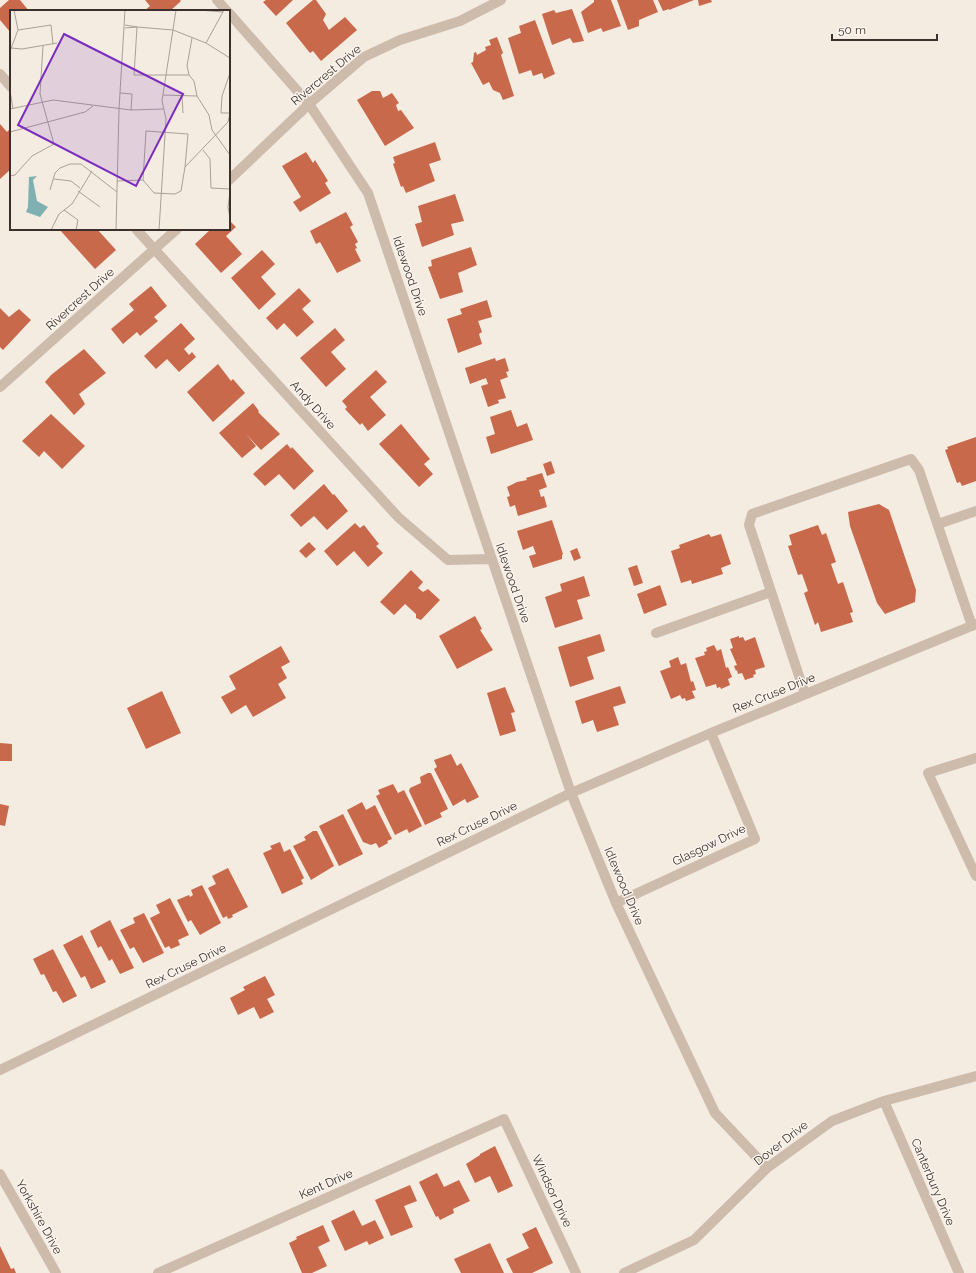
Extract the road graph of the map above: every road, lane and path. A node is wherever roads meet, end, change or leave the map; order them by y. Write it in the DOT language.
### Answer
graph roads {
  1 [pos="217,0"];
  2 [pos="501,0"];
  3 [pos="226,10"];
  4 [pos="230,14"];
  5 [pos="0,74"];
  6 [pos="10,86"];
  7 [pos="310,104"];
  8 [pos="230,179"];
  9 [pos="137,230"];
  10 [pos="176,230"];
  11 [pos="155,250"];
  12 [pos="0,387"];
  13 [pos="976,511"];
  14 [pos="938,524"];
  15 [pos="491,559"];
  16 [pos="771,592"];
  17 [pos="974,625"];
  18 [pos="656,632"];
  19 [pos="805,694"];
  20 [pos="711,733"];
  21 [pos="976,758"];
  22 [pos="571,793"];
  23 [pos="976,876"];
  24 [pos="616,903"];
  25 [pos="0,1070"];
  26 [pos="976,1076"];
  27 [pos="884,1101"];
  28 [pos="504,1119"];
  29 [pos="767,1168"];
  30 [pos="0,1174"];
  31 [pos="957,1272"];
  32 [pos="56,1273"];
  33 [pos="158,1273"];
  34 [pos="576,1273"];
  35 [pos="624,1273"];
  1 -- 3 [label="street"];
  2 -- 7 [label="street, Rivercrest Drive"];
  4 -- 7 [label="street, Idlewood Drive"];
  5 -- 6 [label="street"];
  7 -- 8 [label="street, Rivercrest Drive"];
  7 -- 15 [label="street, Idlewood Drive"];
  9 -- 11 [label="street, Andy Drive"];
  10 -- 11 [label="street, Rivercrest Drive"];
  11 -- 12 [label="street, Rivercrest Drive"];
  11 -- 15 [label="street, Andy Drive"];
  13 -- 14 [label="street"];
  14 -- 16 [label="street"];
  14 -- 17 [label="street"];
  15 -- 22 [label="street, Idlewood Drive"];
  16 -- 18 [label="street"];
  16 -- 19 [label="street"];
  17 -- 19 [label="street, Rex Cruse Drive"];
  19 -- 20 [label="street, Rex Cruse Drive"];
  20 -- 22 [label="street, Rex Cruse Drive"];
  20 -- 24 [label="street, Glasgow Drive"];
  21 -- 23 [label="street"];
  22 -- 24 [label="street, Idlewood Drive"];
  22 -- 25 [label="street, Rex Cruse Drive"];
  24 -- 29 [label="street, Idlewood Drive"];
  26 -- 27 [label="street, Dover Drive"];
  27 -- 29 [label="street, Dover Drive"];
  27 -- 31 [label="street, Canterbury Drive"];
  28 -- 33 [label="street, Kent Drive"];
  28 -- 34 [label="street, Windsor Drive"];
  29 -- 35 [label="street, Dover Drive"];
  30 -- 32 [label="street, Yorkshire Drive"];
}
